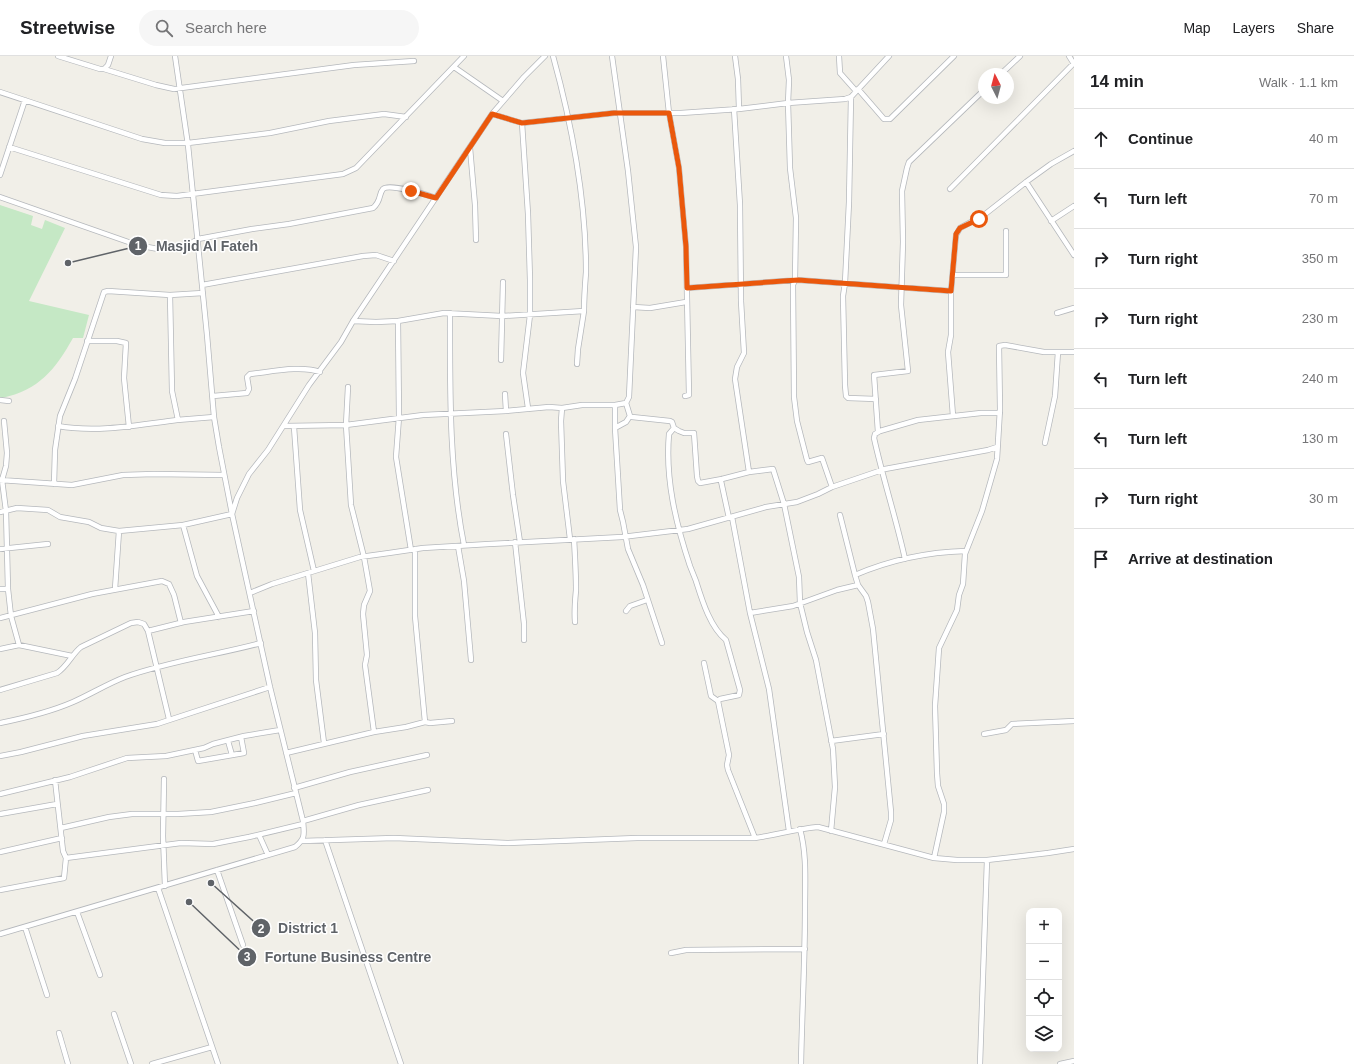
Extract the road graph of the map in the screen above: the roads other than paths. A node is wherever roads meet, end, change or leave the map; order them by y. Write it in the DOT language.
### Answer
graph roads {
  1 [pos="58,56"];
  2 [pos="111,56"];
  3 [pos="175,56"];
  4 [pos="464,56"];
  5 [pos="545,56"];
  6 [pos="553,56"];
  7 [pos="612,56"];
  8 [pos="663,56"];
  9 [pos="735,56"];
  10 [pos="786,56"];
  11 [pos="839,56"];
  12 [pos="889,56"];
  13 [pos="954,56"];
  14 [pos="1020,56"];
  15 [pos="1070,56"];
  16 [pos="414,61"];
  17 [pos="1074,63"];
  18 [pos="454,67"];
  19 [pos="1007,68"];
  20 [pos="104,69"];
  21 [pos="180,88"];
  22 [pos="857,90"];
  23 [pos="0,92"];
  24 [pos="978,96"];
  25 [pos="851,97"];
  26 [pos="25,100"];
  27 [pos="503,101"];
  28 [pos="788,103"];
  29 [pos="737,109"];
  30 [pos="620,113"];
  31 [pos="669,113"];
  32 [pos="492,114"];
  33 [pos="406,117"];
  34 [pos="569,118"];
  35 [pos="522,123"];
  36 [pos="188,143"];
  37 [pos="9,147"];
  38 [pos="470,148"];
  39 [pos="1074,151"];
  40 [pos="0,175"];
  41 [pos="1026,182"];
  42 [pos="950,189"];
  43 [pos="193,193"];
  44 [pos="0,197"];
  45 [pos="436,198"];
  46 [pos="1074,206"];
  47 [pos="1051,220"];
  48 [pos="1006,231"];
  49 [pos="198,238"];
  50 [pos="476,240"];
  51 [pos="1074,255"];
  52 [pos="394,260"];
  53 [pos="953,276"];
  54 [pos="795,280"];
  55 [pos="503,282"];
  56 [pos="845,283"];
  57 [pos="741,284"];
  58 [pos="202,285"];
  59 [pos="687,288"];
  60 [pos="902,288"];
  61 [pos="951,291"];
  62 [pos="203,293"];
  63 [pos="170,295"];
  64 [pos="686,302"];
  65 [pos="632,307"];
  66 [pos="1074,308"];
  67 [pos="584,311"];
  68 [pos="450,313"];
  69 [pos="1057,313"];
  70 [pos="530,315"];
  71 [pos="502,316"];
  72 [pos="354,321"];
  73 [pos="398,321"];
  74 [pos="87,341"];
  75 [pos="1058,352"];
  76 [pos="1074,352"];
  77 [pos="501,360"];
  78 [pos="577,364"];
  79 [pos="320,372"];
  80 [pos="348,387"];
  81 [pos="505,394"];
  82 [pos="213,396"];
  83 [pos="685,396"];
  84 [pos="876,399"];
  85 [pos="0,400"];
  86 [pos="9,400"];
  87 [pos="626,403"];
  88 [pos="615,404"];
  89 [pos="528,408"];
  90 [pos="562,408"];
  91 [pos="506,411"];
  92 [pos="451,413"];
  93 [pos="1000,413"];
  94 [pos="630,416"];
  95 [pos="953,416"];
  96 [pos="214,417"];
  97 [pos="399,418"];
  98 [pos="178,420"];
  99 [pos="4,422"];
  100 [pos="346,425"];
  101 [pos="58,426"];
  102 [pos="284,426"];
  103 [pos="129,427"];
  104 [pos="294,427"];
  105 [pos="615,428"];
  106 [pos="674,428"];
  107 [pos="878,432"];
  108 [pos="506,434"];
  109 [pos="1045,443"];
  110 [pos="997,447"];
  111 [pos="881,470"];
  112 [pos="749,472"];
  113 [pos="224,475"];
  114 [pos="722,479"];
  115 [pos="1,480"];
  116 [pos="54,484"];
  117 [pos="832,487"];
  118 [pos="784,504"];
  119 [pos="6,511"];
  120 [pos="0,512"];
  121 [pos="232,514"];
  122 [pos="840,515"];
  123 [pos="731,518"];
  124 [pos="182,525"];
  125 [pos="680,530"];
  126 [pos="119,531"];
  127 [pos="625,536"];
  128 [pos="572,539"];
  129 [pos="518,542"];
  130 [pos="48,544"];
  131 [pos="464,545"];
  132 [pos="458,546"];
  133 [pos="0,549"];
  134 [pos="7,549"];
  135 [pos="413,550"];
  136 [pos="966,551"];
  137 [pos="364,557"];
  138 [pos="905,559"];
  139 [pos="314,571"];
  140 [pos="308,573"];
  141 [pos="855,574"];
  142 [pos="858,585"];
  143 [pos="0,589"];
  144 [pos="8,589"];
  145 [pos="115,589"];
  146 [pos="250,593"];
  147 [pos="647,600"];
  148 [pos="800,603"];
  149 [pos="254,611"];
  150 [pos="626,611"];
  151 [pos="750,613"];
  152 [pos="11,616"];
  153 [pos="219,617"];
  154 [pos="0,618"];
  155 [pos="575,622"];
  156 [pos="181,623"];
  157 [pos="148,631"];
  158 [pos="524,640"];
  159 [pos="261,643"];
  160 [pos="662,643"];
  161 [pos="19,645"];
  162 [pos="0,649"];
  163 [pos="72,656"];
  164 [pos="471,660"];
  165 [pos="704,663"];
  166 [pos="156,668"];
  167 [pos="270,687"];
  168 [pos="0,690"];
  169 [pos="718,701"];
  170 [pos="169,720"];
  171 [pos="452,721"];
  172 [pos="1074,721"];
  173 [pos="424,722"];
  174 [pos="0,723"];
  175 [pos="280,730"];
  176 [pos="374,732"];
  177 [pos="884,734"];
  178 [pos="984,734"];
  179 [pos="241,737"];
  180 [pos="228,741"];
  181 [pos="831,741"];
  182 [pos="324,743"];
  183 [pos="195,750"];
  184 [pos="286,752"];
  185 [pos="232,755"];
  186 [pos="427,755"];
  187 [pos="0,756"];
  188 [pos="164,779"];
  189 [pos="55,780"];
  190 [pos="294,788"];
  191 [pos="428,790"];
  192 [pos="296,793"];
  193 [pos="0,794"];
  194 [pos="57,804"];
  195 [pos="0,814"];
  196 [pos="164,815"];
  197 [pos="303,823"];
  198 [pos="61,828"];
  199 [pos="800,829"];
  200 [pos="788,831"];
  201 [pos="831,831"];
  202 [pos="259,835"];
  203 [pos="62,838"];
  204 [pos="755,838"];
  205 [pos="325,840"];
  206 [pos="302,841"];
  207 [pos="884,844"];
  208 [pos="164,845"];
  209 [pos="1074,849"];
  210 [pos="0,852"];
  211 [pos="268,855"];
  212 [pos="66,858"];
  213 [pos="934,858"];
  214 [pos="987,860"];
  215 [pos="217,870"];
  216 [pos="165,886"];
  217 [pos="158,888"];
  218 [pos="0,890"];
  219 [pos="77,912"];
  220 [pos="25,927"];
  221 [pos="0,934"];
  222 [pos="243,945"];
  223 [pos="806,949"];
  224 [pos="670,953"];
  225 [pos="100,975"];
  226 [pos="47,995"];
  227 [pos="114,1014"];
  228 [pos="59,1033"];
  229 [pos="212,1047"];
  230 [pos="1074,1062"];
  231 [pos="68,1064"];
  232 [pos="131,1064"];
  233 [pos="152,1064"];
  234 [pos="218,1064"];
  235 [pos="401,1064"];
  236 [pos="801,1064"];
  237 [pos="980,1064"];
  238 [pos="1060,1064"];
  1 -- 20 [label="street"];
  2 -- 20 [label="street"];
  3 -- 21 [label="street"];
  4 -- 18 [label="street"];
  5 -- 27 [label="street"];
  6 -- 34 [label="street"];
  7 -- 30 [label="street"];
  8 -- 31 [label="street"];
  9 -- 29 [label="street"];
  10 -- 28 [label="street"];
  11 -- 22 [label="street"];
  12 -- 22 [label="street"];
  13 -- 22 [label="street"];
  14 -- 19 [label="street"];
  15 -- 17 [label="street"];
  16 -- 21 [label="street"];
  17 -- 42 [label="street"];
  18 -- 27 [label="street"];
  18 -- 33 [label="street"];
  20 -- 21 [label="street"];
  21 -- 36 [label="street"];
  22 -- 25 [label="street"];
  23 -- 26 [label="street"];
  24 -- 60 [label="street"];
  25 -- 28 [label="street"];
  25 -- 56 [label="street"];
  26 -- 36 [label="street"];
  26 -- 37 [label="street"];
  27 -- 32 [label="street"];
  28 -- 29 [label="street"];
  28 -- 54 [label="street"];
  29 -- 31 [label="street"];
  29 -- 57 [label="street"];
  30 -- 31 [label="street"];
  30 -- 34 [label="street"];
  30 -- 65 [label="street"];
  31 -- 59 [label="street"];
  32 -- 35 [label="street"];
  32 -- 38 [label="street"];
  33 -- 36 [label="street"];
  33 -- 43 [label="street"];
  34 -- 35 [label="street"];
  34 -- 67 [label="street"];
  35 -- 70 [label="street"];
  36 -- 43 [label="street"];
  37 -- 40 [label="street"];
  37 -- 43 [label="street"];
  38 -- 45 [label="street"];
  38 -- 50 [label="street"];
  39 -- 41 [label="street"];
  41 -- 47 [label="street"];
  41 -- 53 [label="street"];
  43 -- 49 [label="street"];
  44 -- 49 [label="street"];
  45 -- 49 [label="street"];
  45 -- 52 [label="street"];
  46 -- 47 [label="street"];
  47 -- 51 [label="street"];
  48 -- 53 [label="street"];
  49 -- 58 [label="street"];
  52 -- 58 [label="street"];
  52 -- 72 [label="street"];
  53 -- 61 [label="street"];
  54 -- 56 [label="street"];
  54 -- 57 [label="street"];
  54 -- 117 [label="street"];
  55 -- 71 [label="street"];
  56 -- 60 [label="street"];
  56 -- 84 [label="street"];
  57 -- 59 [label="street"];
  57 -- 112 [label="street"];
  58 -- 62 [label="street"];
  59 -- 64 [label="street"];
  60 -- 61 [label="street"];
  60 -- 84 [label="street"];
  61 -- 95 [label="street"];
  62 -- 63 [label="street"];
  62 -- 82 [label="street"];
  63 -- 74 [label="street"];
  63 -- 98 [label="street"];
  64 -- 65 [label="street"];
  64 -- 83 [label="street"];
  65 -- 87 [label="street"];
  66 -- 69 [label="street"];
  67 -- 70 [label="street"];
  67 -- 78 [label="street"];
  68 -- 71 [label="street"];
  68 -- 73 [label="street"];
  68 -- 92 [label="street"];
  70 -- 71 [label="street"];
  70 -- 89 [label="street"];
  71 -- 77 [label="street"];
  72 -- 73 [label="street"];
  72 -- 79 [label="street"];
  73 -- 97 [label="street"];
  74 -- 101 [label="street"];
  74 -- 103 [label="street"];
  75 -- 76 [label="street"];
  75 -- 93 [label="street"];
  75 -- 109 [label="street"];
  79 -- 82 [label="street"];
  79 -- 102 [label="street"];
  80 -- 100 [label="street"];
  81 -- 91 [label="street"];
  82 -- 96 [label="street"];
  84 -- 107 [label="street"];
  85 -- 86 [label="street"];
  87 -- 88 [label="street"];
  87 -- 94 [label="street"];
  88 -- 90 [label="street"];
  88 -- 105 [label="street"];
  89 -- 90 [label="street"];
  89 -- 91 [label="street"];
  90 -- 128 [label="street"];
  91 -- 92 [label="street"];
  92 -- 97 [label="street"];
  92 -- 131 [label="street"];
  93 -- 95 [label="street"];
  93 -- 110 [label="street"];
  94 -- 105 [label="street"];
  94 -- 106 [label="street"];
  95 -- 107 [label="street"];
  96 -- 98 [label="street"];
  96 -- 113 [label="street"];
  97 -- 100 [label="street"];
  97 -- 135 [label="street"];
  98 -- 103 [label="street"];
  99 -- 115 [label="street"];
  100 -- 104 [label="street"];
  100 -- 137 [label="street"];
  101 -- 103 [label="street"];
  101 -- 116 [label="street"];
  102 -- 104 [label="street"];
  102 -- 121 [label="street"];
  104 -- 139 [label="street"];
  105 -- 127 [label="street"];
  106 -- 114 [label="street"];
  106 -- 125 [label="street"];
  107 -- 111 [label="street"];
  108 -- 129 [label="street"];
  110 -- 111 [label="street"];
  110 -- 136 [label="street"];
  111 -- 117 [label="street"];
  111 -- 138 [label="street"];
  112 -- 114 [label="street"];
  112 -- 118 [label="street"];
  113 -- 116 [label="street"];
  113 -- 121 [label="street"];
  114 -- 123 [label="street"];
  115 -- 116 [label="street"];
  115 -- 119 [label="street"];
  117 -- 118 [label="street"];
  118 -- 123 [label="street"];
  118 -- 148 [label="street"];
  119 -- 120 [label="street"];
  119 -- 126 [label="street"];
  119 -- 134 [label="street"];
  121 -- 124 [label="street"];
  121 -- 146 [label="street"];
  122 -- 141 [label="street"];
  123 -- 125 [label="street"];
  123 -- 151 [label="street"];
  124 -- 126 [label="street"];
  124 -- 153 [label="street"];
  125 -- 127 [label="street"];
  125 -- 169 [label="street"];
  126 -- 145 [label="street"];
  127 -- 128 [label="street"];
  127 -- 147 [label="street"];
  128 -- 129 [label="street"];
  128 -- 155 [label="street"];
  129 -- 131 [label="street"];
  129 -- 158 [label="street"];
  130 -- 134 [label="street"];
  131 -- 132 [label="street"];
  132 -- 135 [label="street"];
  132 -- 164 [label="street"];
  133 -- 134 [label="street"];
  134 -- 144 [label="street"];
  135 -- 137 [label="street"];
  135 -- 173 [label="street"];
  136 -- 138 [label="street"];
  136 -- 213 [label="street"];
  137 -- 139 [label="street"];
  137 -- 176 [label="street"];
  138 -- 141 [label="street"];
  139 -- 140 [label="street"];
  140 -- 146 [label="street"];
  140 -- 182 [label="street"];
  141 -- 142 [label="street"];
  142 -- 148 [label="street"];
  142 -- 177 [label="street"];
  143 -- 144 [label="street"];
  144 -- 152 [label="street"];
  145 -- 152 [label="street"];
  145 -- 156 [label="street"];
  146 -- 149 [label="street"];
  147 -- 150 [label="street"];
  147 -- 160 [label="street"];
  148 -- 151 [label="street"];
  148 -- 181 [label="street"];
  149 -- 153 [label="street"];
  149 -- 159 [label="street"];
  151 -- 200 [label="street"];
  152 -- 154 [label="street"];
  152 -- 161 [label="street"];
  153 -- 156 [label="street"];
  156 -- 157 [label="street"];
  157 -- 163 [label="street"];
  157 -- 166 [label="street"];
  159 -- 166 [label="street"];
  159 -- 167 [label="street"];
  161 -- 162 [label="street"];
  161 -- 163 [label="street"];
  163 -- 168 [label="street"];
  165 -- 169 [label="street"];
  166 -- 170 [label="street"];
  166 -- 174 [label="street"];
  167 -- 170 [label="street"];
  167 -- 175 [label="street"];
  169 -- 204 [label="street"];
  170 -- 187 [label="street"];
  171 -- 173 [label="street"];
  172 -- 178 [label="street"];
  173 -- 176 [label="street"];
  175 -- 179 [label="street"];
  175 -- 184 [label="street"];
  176 -- 182 [label="street"];
  177 -- 181 [label="street"];
  177 -- 207 [label="street"];
  179 -- 180 [label="street"];
  179 -- 185 [label="street"];
  180 -- 183 [label="street"];
  180 -- 185 [label="street"];
  181 -- 201 [label="street"];
  182 -- 184 [label="street"];
  183 -- 185 [label="street"];
  183 -- 189 [label="street"];
  184 -- 190 [label="street"];
  186 -- 190 [label="street"];
  188 -- 196 [label="street"];
  189 -- 193 [label="street"];
  189 -- 194 [label="street"];
  190 -- 192 [label="street"];
  191 -- 197 [label="street"];
  192 -- 196 [label="street"];
  192 -- 197 [label="street"];
  194 -- 195 [label="street"];
  194 -- 198 [label="street"];
  196 -- 198 [label="street"];
  196 -- 208 [label="street"];
  197 -- 202 [label="street"];
  197 -- 206 [label="street"];
  198 -- 203 [label="street"];
  199 -- 200 [label="street"];
  199 -- 201 [label="street"];
  199 -- 223 [label="street"];
  200 -- 204 [label="street"];
  201 -- 207 [label="street"];
  202 -- 208 [label="street"];
  202 -- 211 [label="street"];
  203 -- 210 [label="street"];
  203 -- 212 [label="street"];
  204 -- 205 [label="street"];
  205 -- 206 [label="street"];
  205 -- 235 [label="street"];
  206 -- 211 [label="street"];
  207 -- 213 [label="street"];
  208 -- 212 [label="street"];
  208 -- 216 [label="street"];
  209 -- 214 [label="street"];
  211 -- 215 [label="street"];
  212 -- 218 [label="street"];
  213 -- 214 [label="street"];
  214 -- 237 [label="street"];
  215 -- 216 [label="street"];
  215 -- 222 [label="street"];
  216 -- 217 [label="street"];
  217 -- 219 [label="street"];
  217 -- 229 [label="street"];
  219 -- 220 [label="street"];
  219 -- 225 [label="street"];
  220 -- 221 [label="street"];
  220 -- 226 [label="street"];
  223 -- 224 [label="street"];
  223 -- 236 [label="street"];
  227 -- 232 [label="street"];
  228 -- 231 [label="street"];
  229 -- 233 [label="street"];
  229 -- 234 [label="street"];
  230 -- 238 [label="street"];
}
